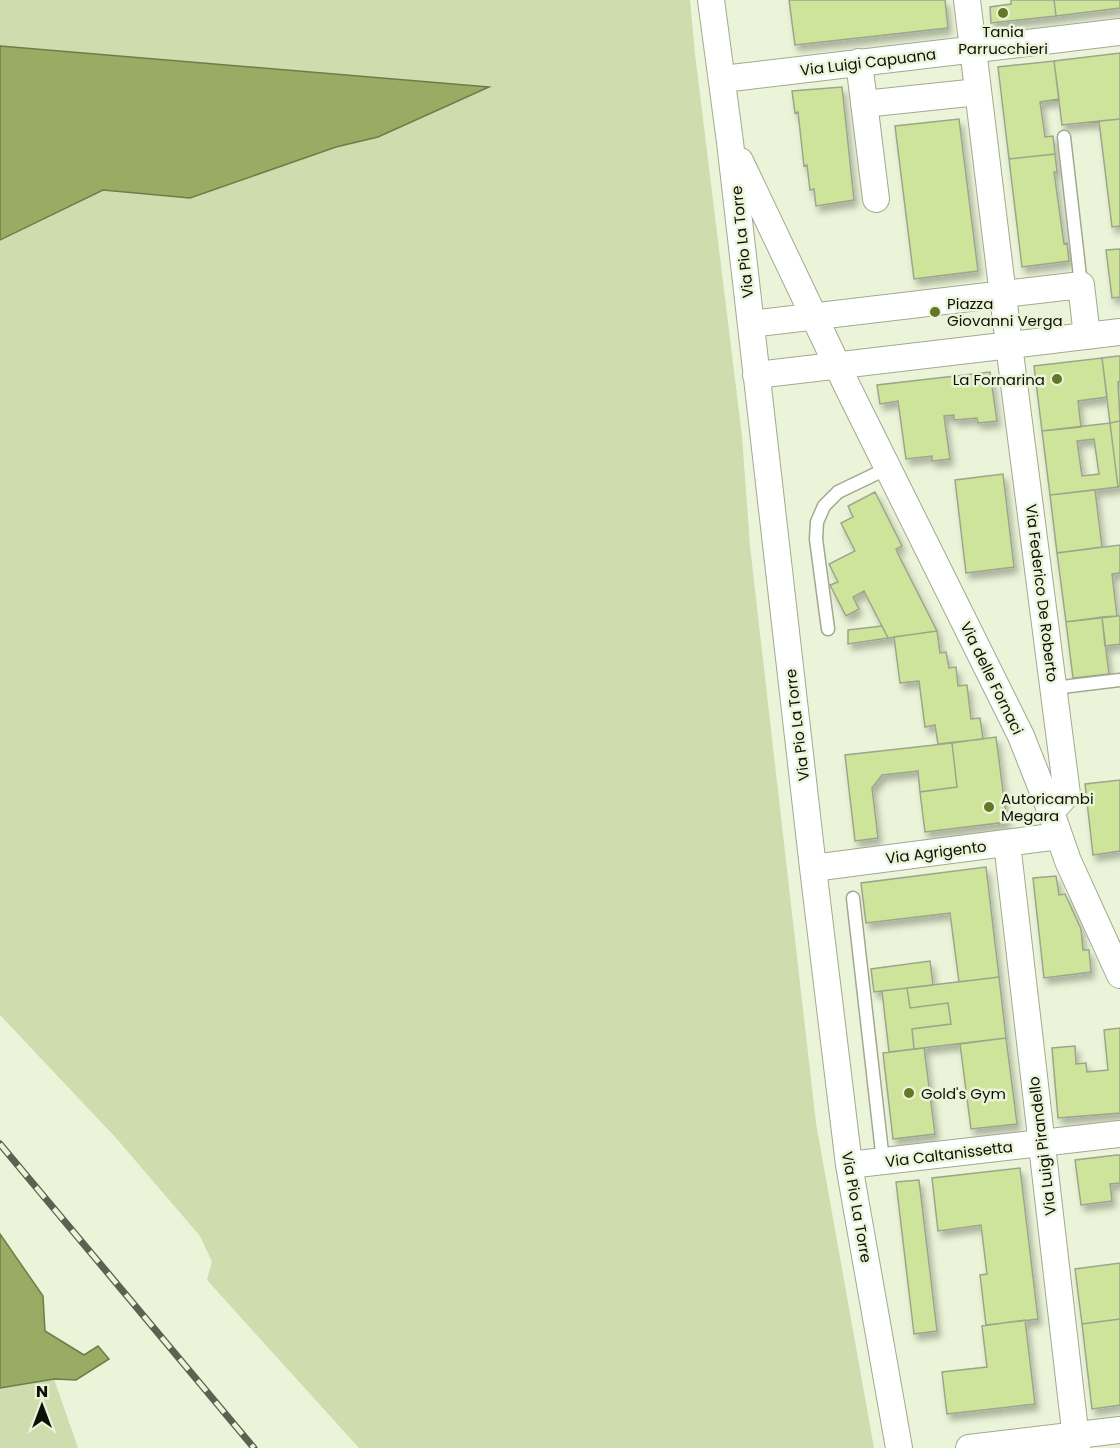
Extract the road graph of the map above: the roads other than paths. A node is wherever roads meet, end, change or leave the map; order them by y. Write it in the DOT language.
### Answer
graph roads {
  1 [pos="711,0"];
  2 [pos="967,0"];
  3 [pos="1120,32"];
  4 [pos="974,49"];
  5 [pos="859,63"];
  6 [pos="723,79"];
  7 [pos="978,92"];
  8 [pos="864,104"];
  9 [pos="1064,137"];
  10 [pos="730,142"];
  11 [pos="876,199"];
  12 [pos="1081,285"];
  13 [pos="1003,294"];
  14 [pos="814,316"];
  15 [pos="751,324"];
  16 [pos="1120,332"];
  17 [pos="1087,336"];
  18 [pos="1011,357"];
  19 [pos="756,375"];
  20 [pos="843,377"];
  21 [pos="888,468"];
  22 [pos="828,629"];
  23 [pos="1120,680"];
  24 [pos="1054,688"];
  25 [pos="1051,812"];
  26 [pos="1059,836"];
  27 [pos="1007,843"];
  28 [pos="813,868"];
  29 [pos="853,898"];
  30 [pos="1120,975"];
  31 [pos="1120,1134"];
  32 [pos="1042,1143"];
  33 [pos="884,1161"];
  34 [pos="849,1165"];
  35 [pos="1120,1430"];
  36 [pos="1076,1442"];
  37 [pos="899,1448"];
  38 [pos="969,1448"];
  1 -- 6 [label="street, Via Pio La Torre"];
  2 -- 4 [label="street"];
  3 -- 4 [label="street, Via Luigi Capuana"];
  4 -- 5 [label="street, Via Luigi Capuana"];
  4 -- 7 [label="street"];
  5 -- 6 [label="street, Via Luigi Capuana"];
  5 -- 8 [label="street"];
  6 -- 10 [label="street, Via Pio La Torre"];
  7 -- 8 [label="street"];
  7 -- 13 [label="street, Via Federico De Roberto"];
  8 -- 11 [label="street"];
  9 -- 12 [label="lane"];
  10 -- 14 [label="street, Via delle Fornaci"];
  10 -- 15 [label="street, Via Pio La Torre"];
  12 -- 13 [label="street"];
  12 -- 17 [label="street"];
  13 -- 14 [label="street"];
  13 -- 18 [label="street, Via Federico De Roberto"];
  14 -- 15 [label="street"];
  14 -- 20 [label="street, Via delle Fornaci"];
  15 -- 19 [label="street, Via Pio La Torre"];
  16 -- 17 [label="street"];
  17 -- 18 [label="street"];
  18 -- 20 [label="street"];
  18 -- 24 [label="street, Via Federico De Roberto"];
  19 -- 20 [label="street"];
  19 -- 28 [label="street, Via Pio La Torre"];
  20 -- 21 [label="street, Via delle Fornaci"];
  21 -- 22 [label="lane"];
  21 -- 25 [label="street, Via delle Fornaci"];
  23 -- 24 [label="lane"];
  24 -- 25 [label="street, Via Federico De Roberto"];
  25 -- 26 [label="street, Via delle Fornaci"];
  26 -- 27 [label="street, Via Agrigento"];
  26 -- 30 [label="street, Via delle Fornaci"];
  27 -- 28 [label="street, Via Agrigento"];
  27 -- 32 [label="street, Via Luigi Pirandello"];
  28 -- 34 [label="street, Via Pio La Torre"];
  29 -- 33 [label="lane"];
  31 -- 32 [label="street, Via Caltanissetta"];
  32 -- 33 [label="street, Via Caltanissetta"];
  32 -- 36 [label="street, Via Luigi Pirandello"];
  33 -- 34 [label="street, Via Caltanissetta"];
  34 -- 37 [label="street, Via Pio La Torre"];
  35 -- 36 [label="street"];
  36 -- 38 [label="street"];
}
